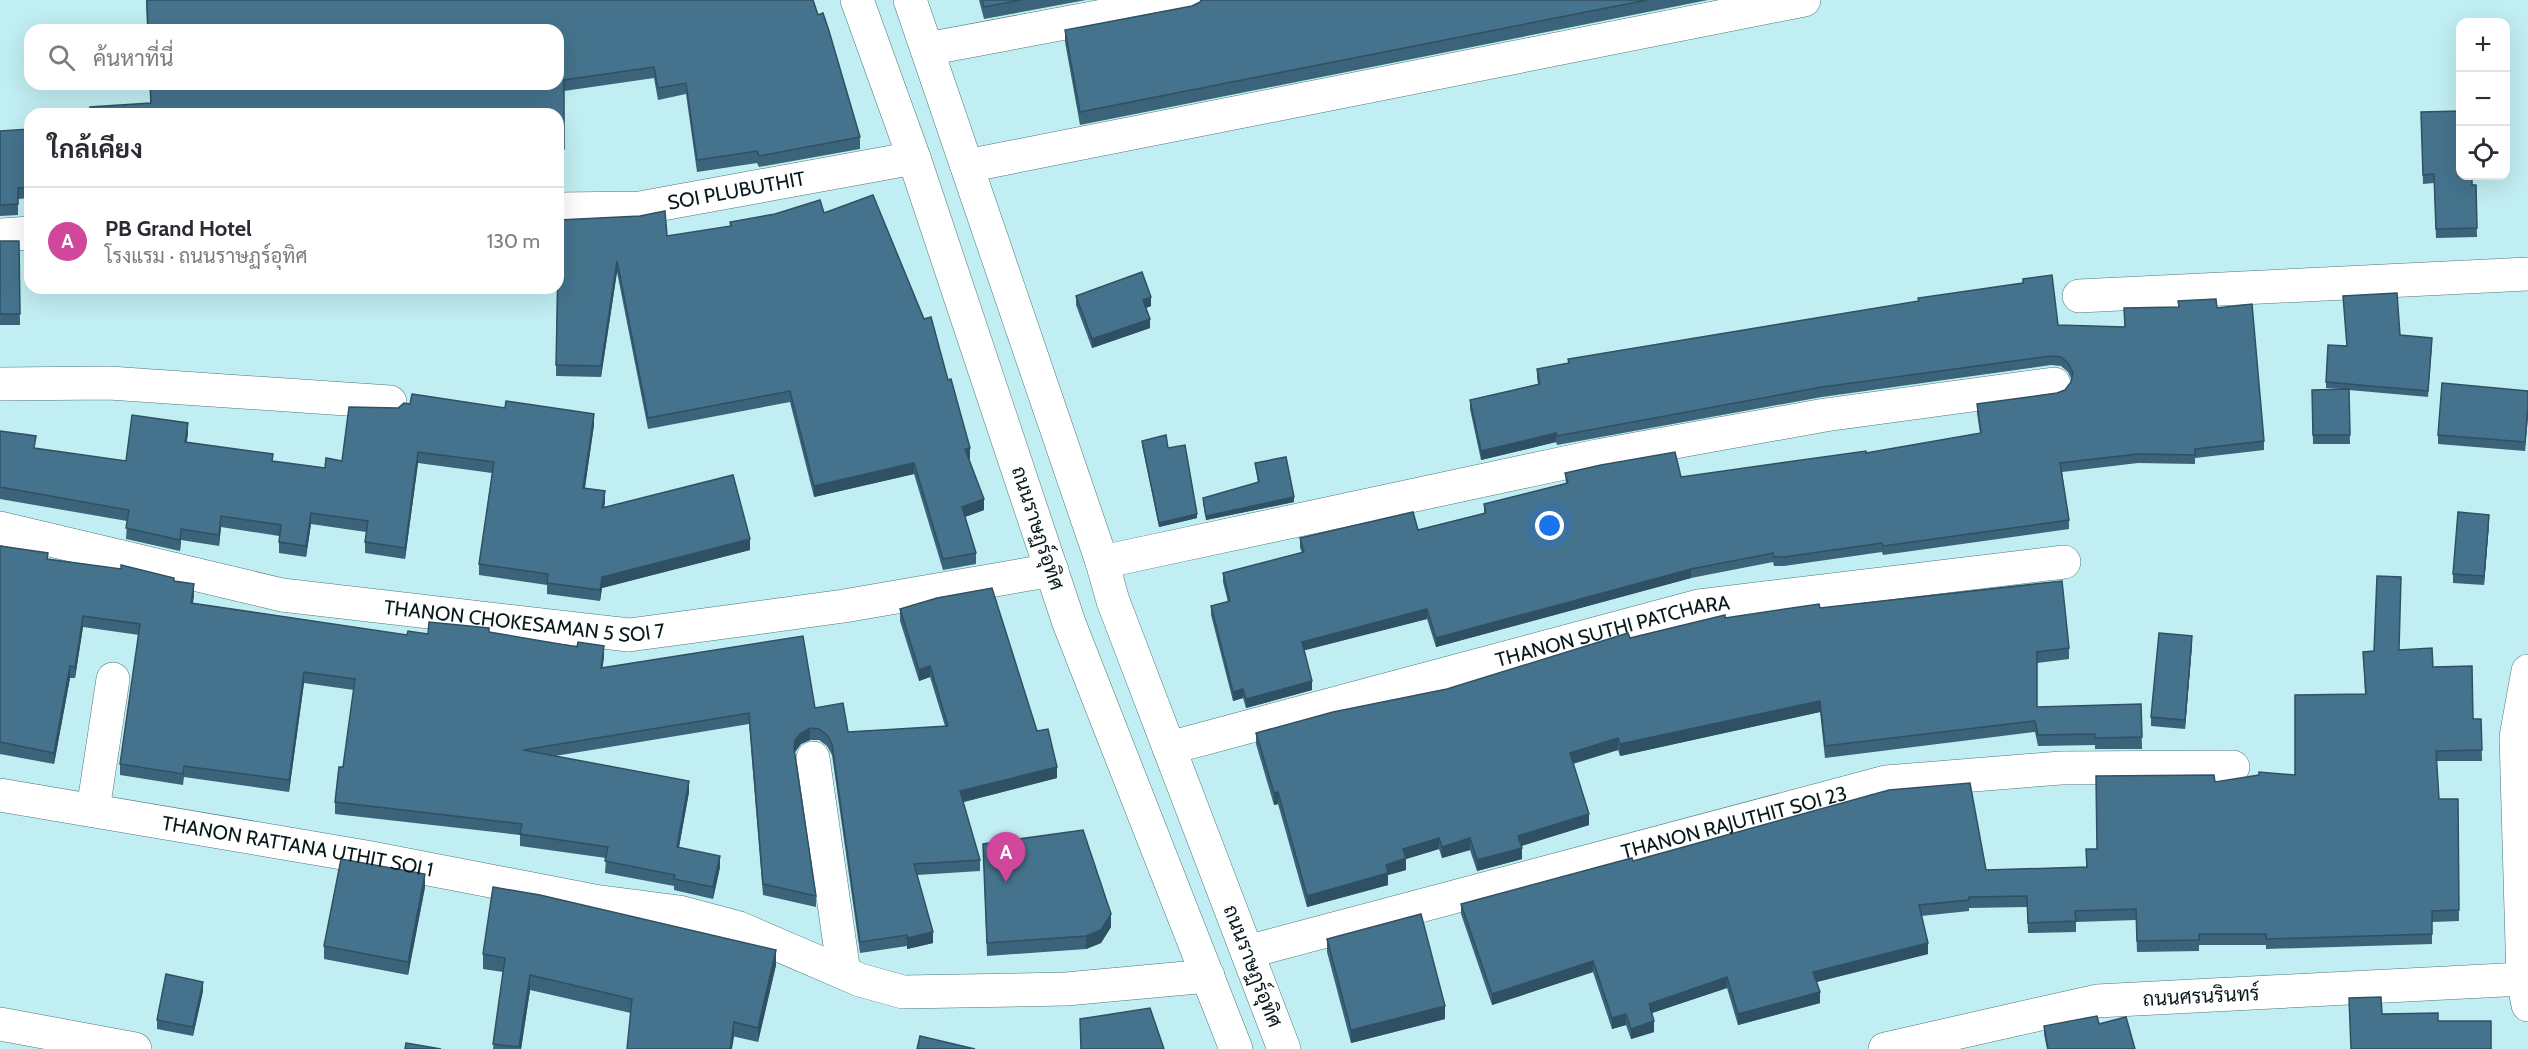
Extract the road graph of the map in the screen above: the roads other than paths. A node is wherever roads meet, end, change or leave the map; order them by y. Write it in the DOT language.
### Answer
graph roads {
  1 [pos="857,0"];
  2 [pos="910,0"];
  3 [pos="1188,0"];
  4 [pos="1804,0"];
  5 [pos="927,49"];
  6 [pos="914,158"];
  7 [pos="967,166"];
  8 [pos="564,209"];
  9 [pos="24,233"];
  10 [pos="0,235"];
  11 [pos="2528,274"];
  12 [pos="2079,296"];
  13 [pos="1026,340"];
  14 [pos="981,358"];
  15 [pos="0,384"];
  16 [pos="2054,384"];
  17 [pos="390,402"];
  18 [pos="0,528"];
  19 [pos="1102,562"];
  20 [pos="2064,562"];
  21 [pos="1052,570"];
  22 [pos="2528,671"];
  23 [pos="113,679"];
  24 [pos="2522,738"];
  25 [pos="1169,747"];
  26 [pos="813,758"];
  27 [pos="2233,767"];
  28 [pos="0,795"];
  29 [pos="93,810"];
  30 [pos="1247,952"];
  31 [pos="844,973"];
  32 [pos="1208,976"];
  33 [pos="2525,992"];
  34 [pos="0,1024"];
  35 [pos="135,1049"];
  36 [pos="1236,1049"];
  37 [pos="1284,1049"];
  38 [pos="1885,1049"];
  1 -- 6 [label="street, ถนนราษฏร์อุทิศ"];
  2 -- 5 [label="street, ถนนราษฏร์อุทิศ"];
  3 -- 5 [label="street"];
  4 -- 7 [label="street"];
  5 -- 7 [label="street, ถนนราษฏร์อุทิศ"];
  6 -- 8 [label="street, SOI PLUBUTHIT"];
  6 -- 14 [label="street, ถนนราษฏร์อุทิศ"];
  7 -- 13 [label="street, ถนนราษฏร์อุทิศ"];
  9 -- 10 [label="street"];
  11 -- 12 [label="street"];
  13 -- 14 [label="street"];
  13 -- 19 [label="street, ถนนราษฏร์อุทิศ"];
  14 -- 21 [label="street, ถนนราษฏร์อุทิศ"];
  15 -- 17 [label="street"];
  16 -- 19 [label="street"];
  18 -- 21 [label="street, THANON CHOKESAMAN 5 SOI 7"];
  19 -- 25 [label="street, ถนนราษฏร์อุทิศ"];
  20 -- 25 [label="street, THANON SUTHI PATCHARA"];
  21 -- 32 [label="street, ถนนราษฏร์อุทิศ"];
  22 -- 24 [label="street"];
  23 -- 29 [label="street"];
  24 -- 33 [label="street"];
  25 -- 30 [label="street, ถนนราษฏร์อุทิศ"];
  26 -- 31 [label="street"];
  27 -- 30 [label="street, THANON RAJUTHIT SOI 23"];
  28 -- 29 [label="street, THANON RATTANA UTHIT SOI 1"];
  29 -- 31 [label="street, THANON RATTANA UTHIT SOI 1"];
  30 -- 37 [label="street, ถนนราษฏร์อุทิศ"];
  31 -- 32 [label="street, THANON RATTANA UTHIT SOI 1"];
  32 -- 36 [label="street, ถนนราษฏร์อุทิศ"];
  33 -- 38 [label="street, ถนนศรนรินทร์"];
  34 -- 35 [label="street"];
}
